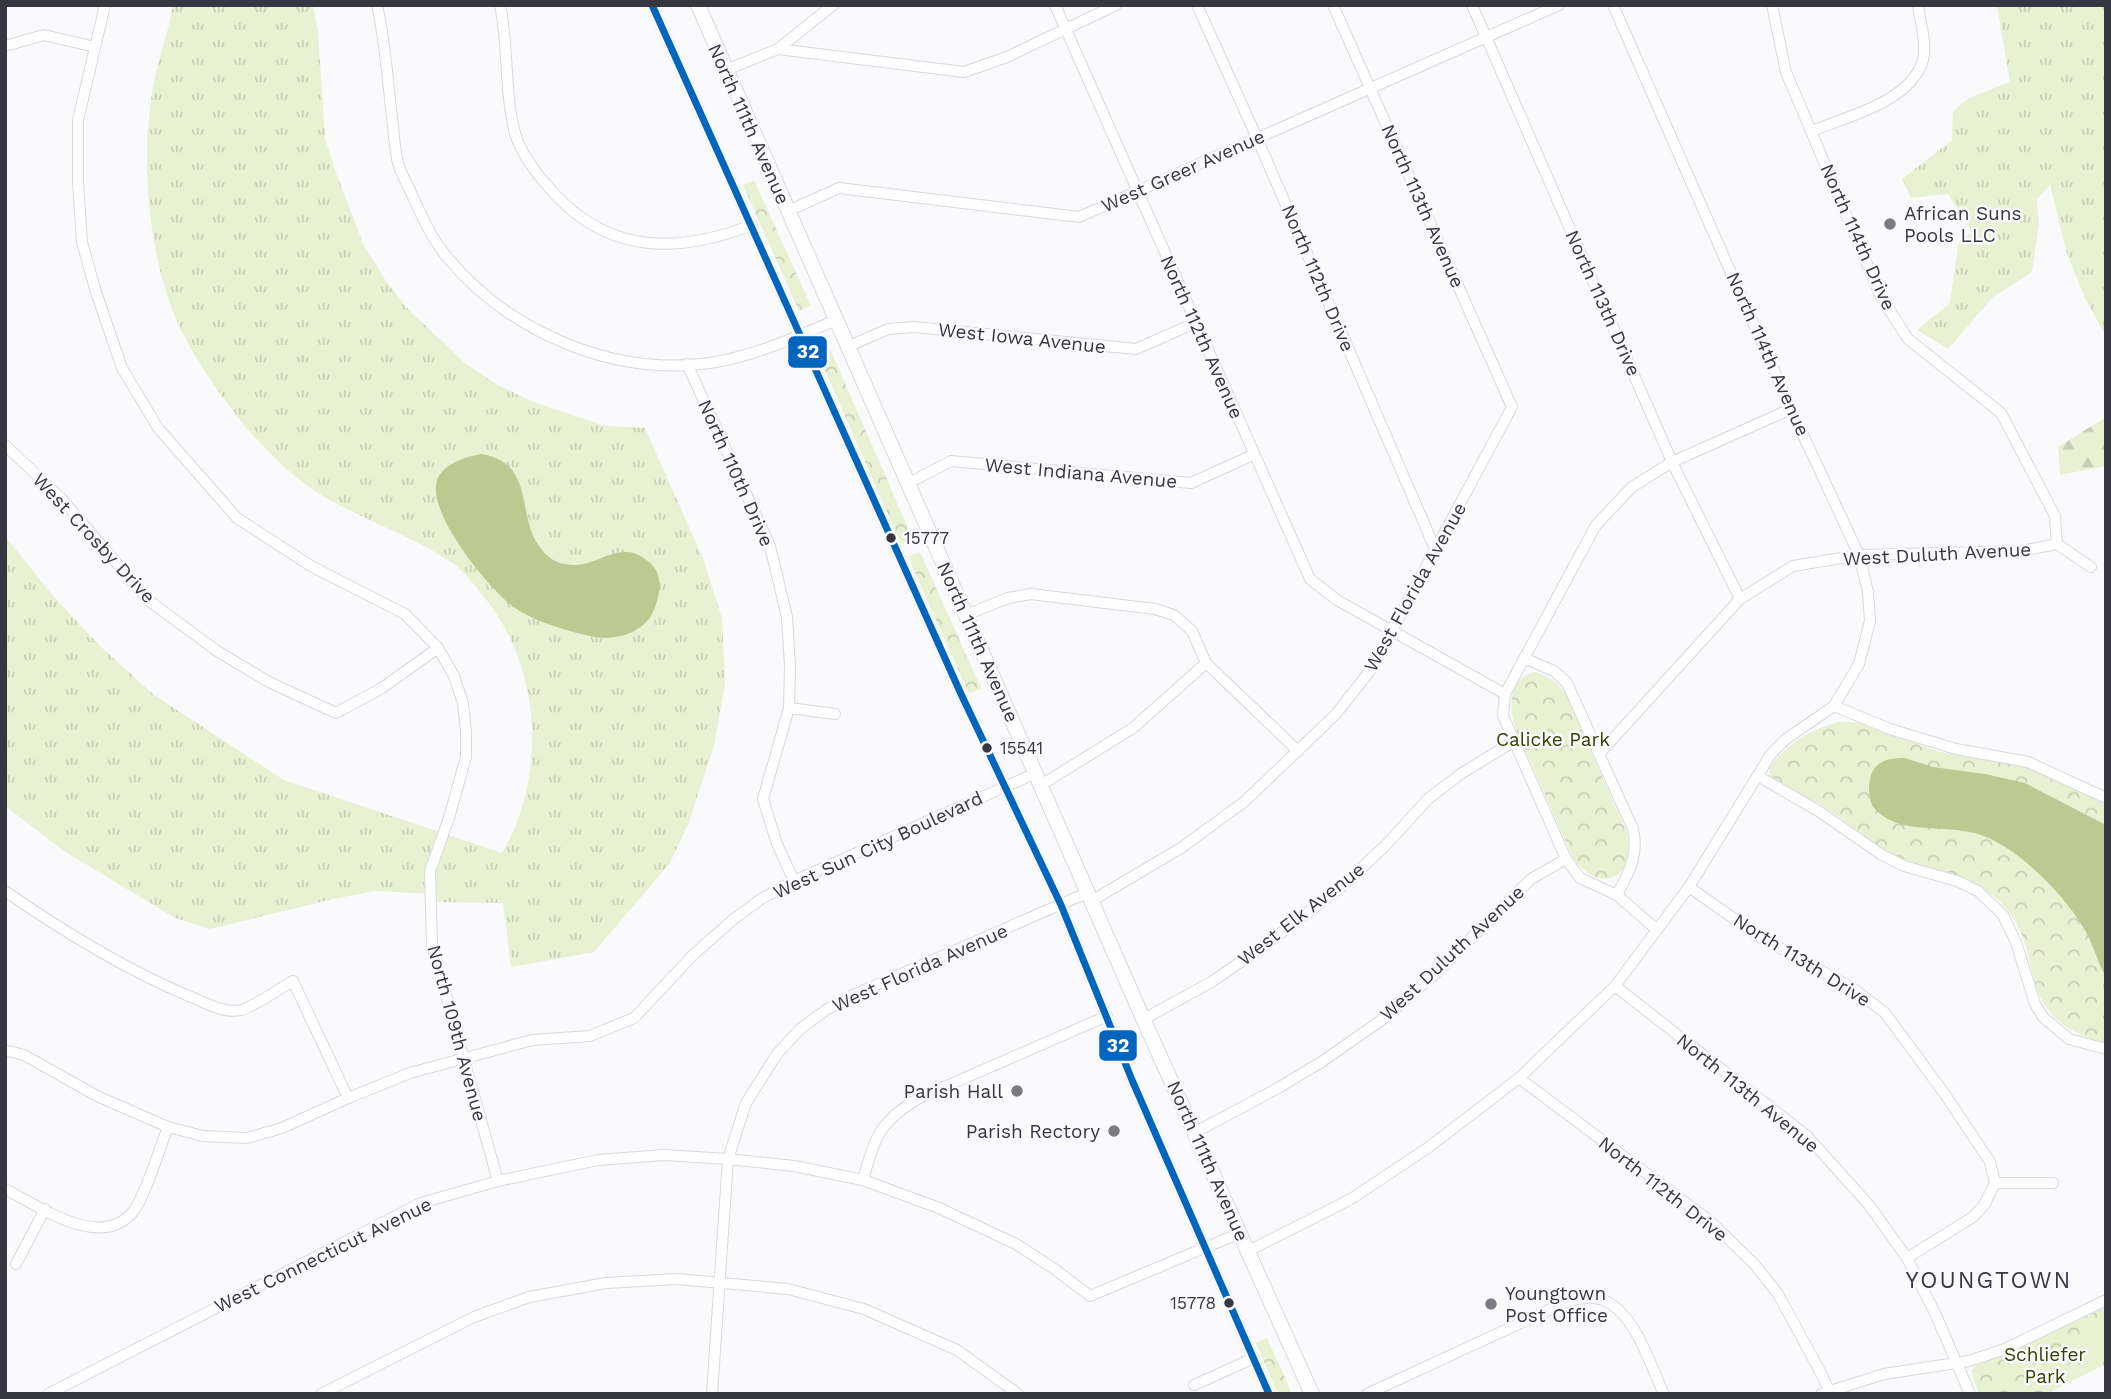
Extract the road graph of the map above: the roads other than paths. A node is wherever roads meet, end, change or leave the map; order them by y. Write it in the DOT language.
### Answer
graph roads {
  1 [pos="105,5"];
  2 [pos="377,5"];
  3 [pos="652,5"];
  4 [pos="698,5"];
  5 [pos="833,5"];
  6 [pos="1055,5"];
  7 [pos="1116,5"];
  8 [pos="1197,5"];
  9 [pos="1332,5"];
  10 [pos="1472,5"];
  11 [pos="1559,5"];
  12 [pos="1613,5"];
  13 [pos="1772,5"];
  14 [pos="1918,5"];
  15 [pos="504,7"];
  16 [pos="1066,30"];
  17 [pos="1487,37"];
  18 [pos="5,46"];
  19 [pos="94,47"];
  20 [pos="778,49"];
  21 [pos="726,70"];
  22 [pos="1370,88"];
  23 [pos="1812,131"];
  24 [pos="1257,138"];
  25 [pos="1139,192"];
  26 [pos="788,211"];
  27 [pos="752,226"];
  28 [pos="836,320"];
  29 [pos="1195,323"];
  30 [pos="800,335"];
  31 [pos="847,347"];
  32 [pos="687,364"];
  33 [pos="1513,407"];
  34 [pos="1791,409"];
  35 [pos="5,446"];
  36 [pos="1253,455"];
  37 [pos="1672,462"];
  38 [pos="908,484"];
  39 [pos="2057,544"];
  40 [pos="1436,551"];
  41 [pos="1859,555"];
  42 [pos="2091,567"];
  43 [pos="1740,599"];
  44 [pos="966,615"];
  45 [pos="1392,632"];
  46 [pos="438,648"];
  47 [pos="1526,659"];
  48 [pos="1206,663"];
  49 [pos="1505,694"];
  50 [pos="1833,706"];
  51 [pos="789,708"];
  52 [pos="835,715"];
  53 [pos="1513,742"];
  54 [pos="1298,751"];
  55 [pos="1600,753"];
  56 [pos="1758,776"];
  57 [pos="1039,779"];
  58 [pos="1005,786"];
  59 [pos="2106,798"];
  60 [pos="1566,859"];
  61 [pos="794,881"];
  62 [pos="1689,887"];
  63 [pos="5,891"];
  64 [pos="1617,895"];
  65 [pos="1091,896"];
  66 [pos="1061,905"];
  67 [pos="1657,930"];
  68 [pos="1615,986"];
  69 [pos="1107,1016"];
  70 [pos="1144,1018"];
  71 [pos="2106,1049"];
  72 [pos="5,1050"];
  73 [pos="463,1058"];
  74 [pos="1519,1078"];
  75 [pos="348,1098"];
  76 [pos="168,1127"];
  77 [pos="1194,1133"];
  78 [pos="727,1159"];
  79 [pos="863,1180"];
  80 [pos="498,1181"];
  81 [pos="1995,1183"];
  82 [pos="2053,1183"];
  83 [pos="5,1189"];
  84 [pos="45,1209"];
  85 [pos="1240,1233"];
  86 [pos="1205,1248"];
  87 [pos="1248,1251"];
  88 [pos="1907,1258"];
  89 [pos="16,1265"];
  90 [pos="720,1281"];
  91 [pos="2106,1300"];
  92 [pos="1254,1358"];
  93 [pos="1957,1364"];
  94 [pos="1194,1385"];
  95 [pos="63,1391"];
  96 [pos="1825,1392"];
  97 [pos="48,1394"];
  98 [pos="321,1394"];
  99 [pos="712,1394"];
  100 [pos="1018,1394"];
  101 [pos="1269,1394"];
  102 [pos="1312,1394"];
  103 [pos="1367,1394"];
  104 [pos="1664,1394"];
  105 [pos="1970,1394"];
  1 -- 19 [label="street, North 109th Avenue"];
  2 -- 32 [label="street"];
  3 -- 27 [label="street, North 111th Avenue"];
  4 -- 21 [label="street, North 111th Avenue"];
  5 -- 20 [label="street"];
  6 -- 16 [label="street, North 112th Avenue"];
  7 -- 16 [label="street"];
  8 -- 24 [label="street, North 112th Drive"];
  9 -- 22 [label="street, North 113th Avenue"];
  10 -- 17 [label="street, North 113th Drive"];
  11 -- 17 [label="street, West Greer Avenue"];
  12 -- 34 [label="street, North 114th Avenue"];
  13 -- 23 [label="street, North 114th Drive"];
  14 -- 23 [label="street"];
  15 -- 27 [label="street"];
  16 -- 20 [label="street"];
  16 -- 25 [label="street, North 112th Avenue"];
  17 -- 22 [label="street, West Greer Avenue"];
  17 -- 37 [label="street, North 113th Drive"];
  18 -- 19 [label="street"];
  19 -- 46 [label="street, North 109th Avenue"];
  20 -- 21 [label="street"];
  21 -- 26 [label="street, North 111th Avenue"];
  22 -- 24 [label="street, West Greer Avenue"];
  22 -- 33 [label="street, North 113th Avenue"];
  23 -- 39 [label="street, North 114th Drive"];
  24 -- 25 [label="street, West Greer Avenue"];
  24 -- 40 [label="street, North 112th Drive"];
  25 -- 26 [label="street, West Greer Avenue"];
  25 -- 29 [label="street, North 112th Avenue"];
  26 -- 28 [label="street, North 111th Avenue"];
  27 -- 30 [label="street, North 111th Avenue"];
  28 -- 30 [label="street"];
  28 -- 31 [label="street, North 111th Avenue"];
  29 -- 31 [label="street, West Iowa Avenue"];
  29 -- 36 [label="street, North 112th Avenue"];
  30 -- 32 [label="street"];
  30 -- 58 [label="street, North 111th Avenue"];
  31 -- 38 [label="street, North 111th Avenue"];
  32 -- 51 [label="street, North 110th Drive"];
  33 -- 40 [label="street, West Florida Avenue"];
  34 -- 37 [label="street"];
  34 -- 41 [label="street, North 114th Avenue"];
  35 -- 46 [label="street, West Crosby Drive"];
  36 -- 38 [label="street, West Indiana Avenue"];
  36 -- 45 [label="street, North 112th Avenue"];
  37 -- 43 [label="street, North 113th Drive"];
  37 -- 47 [label="street"];
  38 -- 44 [label="street, North 111th Avenue"];
  39 -- 41 [label="street, West Duluth Avenue"];
  39 -- 42 [label="street"];
  40 -- 45 [label="street, West Florida Avenue"];
  41 -- 43 [label="street, West Duluth Avenue"];
  41 -- 50 [label="street, North 114th Avenue"];
  43 -- 55 [label="street, West Duluth Avenue"];
  44 -- 48 [label="street"];
  44 -- 57 [label="street, North 111th Avenue"];
  45 -- 49 [label="street, North 112th Avenue"];
  45 -- 54 [label="street, West Florida Avenue"];
  46 -- 73 [label="street, North 109th Avenue"];
  47 -- 49 [label="street"];
  47 -- 55 [label="street"];
  48 -- 54 [label="street"];
  48 -- 57 [label="street, West Sun City Boulevard"];
  49 -- 53 [label="street"];
  50 -- 56 [label="street"];
  50 -- 59 [label="street"];
  51 -- 52 [label="street"];
  51 -- 61 [label="street, North 110th Drive"];
  53 -- 60 [label="street"];
  53 -- 70 [label="street, West Elk Avenue"];
  54 -- 65 [label="street, West Florida Avenue"];
  55 -- 64 [label="street"];
  56 -- 62 [label="street"];
  56 -- 71 [label="street"];
  57 -- 58 [label="street, West Sun City Boulevard"];
  57 -- 65 [label="street, North 111th Avenue"];
  58 -- 61 [label="street, West Sun City Boulevard"];
  58 -- 66 [label="street, North 111th Avenue"];
  60 -- 64 [label="street"];
  60 -- 77 [label="street, West Duluth Avenue"];
  61 -- 73 [label="street, West Sun City Boulevard"];
  62 -- 67 [label="street"];
  62 -- 81 [label="street, North 113th Drive"];
  63 -- 75 [label="street"];
  64 -- 67 [label="street"];
  65 -- 66 [label="street, West Florida Avenue"];
  65 -- 70 [label="street, North 111th Avenue"];
  66 -- 69 [label="street, North 111th Avenue"];
  66 -- 78 [label="street, West Florida Avenue"];
  67 -- 68 [label="street"];
  68 -- 74 [label="street"];
  68 -- 88 [label="street, North 113th Avenue"];
  69 -- 79 [label="street"];
  69 -- 86 [label="street, North 111th Avenue"];
  70 -- 77 [label="street, North 111th Avenue"];
  72 -- 76 [label="street, West Sun City Boulevard"];
  73 -- 75 [label="street, West Sun City Boulevard"];
  73 -- 80 [label="street, North 109th Avenue"];
  74 -- 87 [label="street"];
  74 -- 96 [label="street, North 112th Drive"];
  75 -- 76 [label="street, West Sun City Boulevard"];
  76 -- 84 [label="street"];
  77 -- 85 [label="street, North 111th Avenue"];
  78 -- 79 [label="street, West Connecticut Avenue"];
  78 -- 80 [label="street, West Connecticut Avenue"];
  78 -- 90 [label="street, West Florida Avenue"];
  79 -- 86 [label="street, West Connecticut Avenue"];
  80 -- 95 [label="street, West Connecticut Avenue"];
  81 -- 82 [label="street"];
  81 -- 88 [label="street"];
  83 -- 84 [label="street"];
  84 -- 89 [label="street"];
  85 -- 86 [label="street, West Connecticut Avenue"];
  85 -- 87 [label="street, North 111th Avenue"];
  86 -- 92 [label="street, North 111th Avenue"];
  87 -- 102 [label="street, North 111th Avenue"];
  88 -- 93 [label="street, North 113th Avenue"];
  90 -- 98 [label="street"];
  90 -- 99 [label="street, West Florida Avenue"];
  90 -- 100 [label="street"];
  91 -- 93 [label="street"];
  92 -- 94 [label="street"];
  92 -- 101 [label="street, North 111th Avenue"];
  93 -- 96 [label="street"];
  93 -- 105 [label="street, North 113th Avenue"];
  95 -- 97 [label="street, West Connecticut Avenue"];
  103 -- 104 [label="street"];
}
